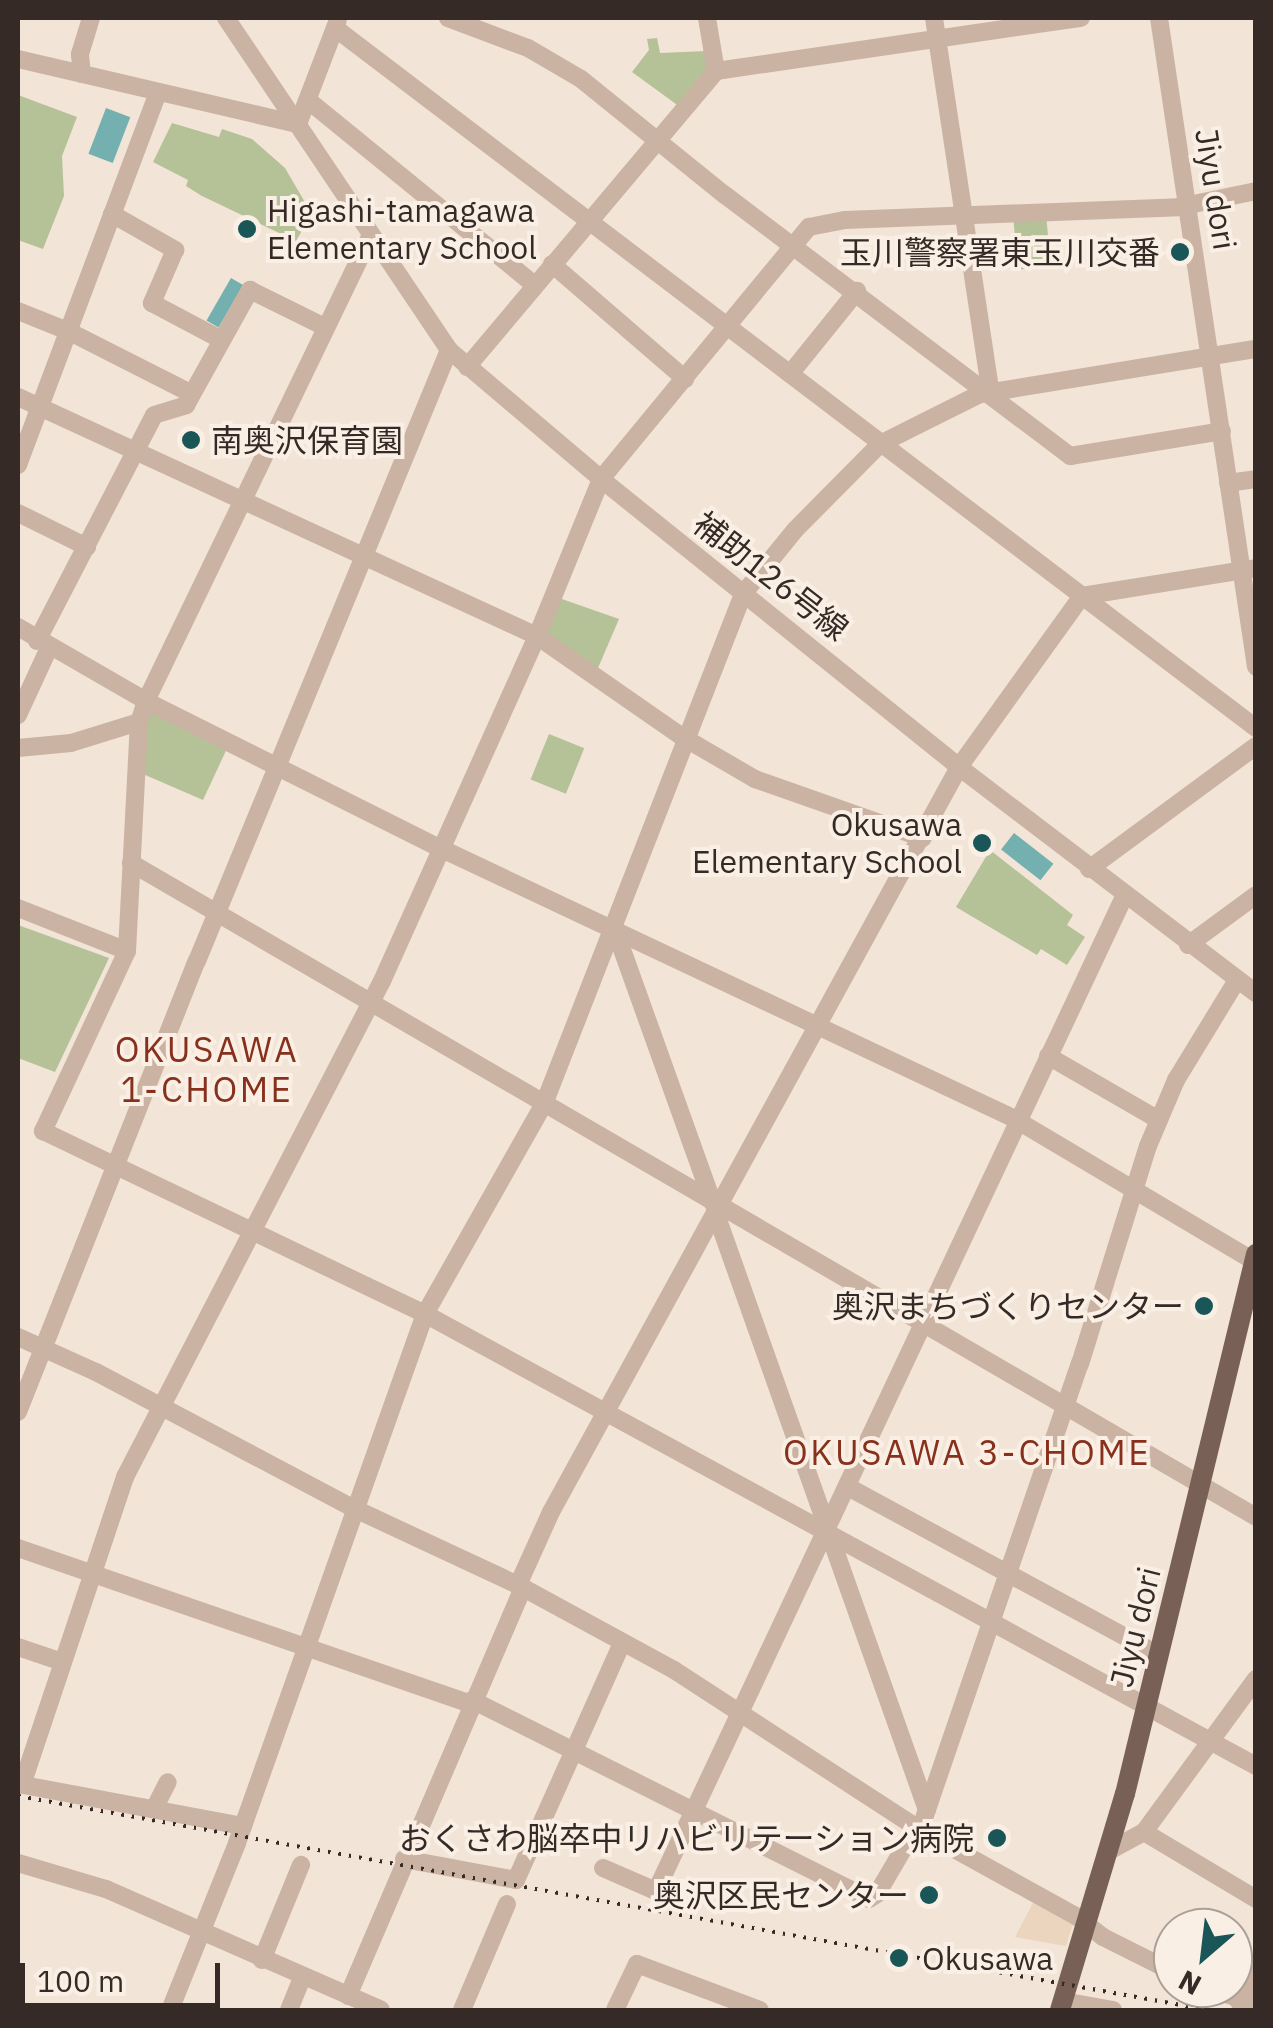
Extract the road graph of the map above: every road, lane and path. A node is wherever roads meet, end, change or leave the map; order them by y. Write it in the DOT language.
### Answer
graph roads {
  1 [pos="91,18"];
  2 [pos="226,18"];
  3 [pos="448,18"];
  4 [pos="707,18"];
  5 [pos="934,18"];
  6 [pos="1080,18"];
  7 [pos="1160,18"];
  8 [pos="337,23"];
  9 [pos="937,39"];
  10 [pos="18,59"];
  11 [pos="716,71"];
  12 [pos="82,74"];
  13 [pos="158,92"];
  14 [pos="309,101"];
  15 [pos="298,124"];
  16 [pos="658,138"];
  17 [pos="1256,191"];
  18 [pos="1187,206"];
  19 [pos="112,214"];
  20 [pos="964,217"];
  21 [pos="587,222"];
  22 [pos="370,237"];
  23 [pos="794,245"];
  24 [pos="552,264"];
  25 [pos="535,285"];
  26 [pos="857,291"];
  27 [pos="18,311"];
  28 [pos="728,326"];
  29 [pos="325,327"];
  30 [pos="68,331"];
  31 [pos="222,340"];
  32 [pos="1256,349"];
  33 [pos="449,350"];
  34 [pos="1211,356"];
  35 [pos="467,367"];
  36 [pos="790,374"];
  37 [pos="685,379"];
  38 [pos="991,392"];
  39 [pos="192,394"];
  40 [pos="18,397"];
  41 [pos="38,407"];
  42 [pos="1222,431"];
  43 [pos="880,444"];
  44 [pos="134,454"];
  45 [pos="18,465"];
  46 [pos="1256,478"];
  47 [pos="601,480"];
  48 [pos="1228,483"];
  49 [pos="242,502"];
  50 [pos="18,514"];
  51 [pos="87,547"];
  52 [pos="362,557"];
  53 [pos="1248,569"];
  54 [pos="743,594"];
  55 [pos="1082,596"];
  56 [pos="18,627"];
  57 [pos="536,636"];
  58 [pos="43,644"];
  59 [pos="1255,658"];
  60 [pos="146,701"];
  61 [pos="18,715"];
  62 [pos="140,722"];
  63 [pos="1256,728"];
  64 [pos="687,739"];
  65 [pos="1256,746"];
  66 [pos="18,748"];
  67 [pos="278,766"];
  68 [pos="959,767"];
  69 [pos="923,838"];
  70 [pos="442,848"];
  71 [pos="131,863"];
  72 [pos="1089,869"];
  73 [pos="1256,895"];
  74 [pos="1124,897"];
  75 [pos="18,908"];
  76 [pos="217,913"];
  77 [pos="614,927"];
  78 [pos="1188,945"];
  79 [pos="127,951"];
  80 [pos="1236,980"];
  81 [pos="1256,993"];
  82 [pos="371,1003"];
  83 [pos="818,1026"];
  84 [pos="1048,1056"];
  85 [pos="544,1104"];
  86 [pos="1159,1120"];
  87 [pos="1018,1121"];
  88 [pos="114,1166"];
  89 [pos="1133,1190"];
  90 [pos="716,1208"];
  91 [pos="252,1232"];
  92 [pos="1255,1259"];
  93 [pos="425,1314"];
  94 [pos="922,1326"];
  95 [pos="18,1337"];
  96 [pos="42,1346"];
  97 [pos="159,1406"];
  98 [pos="1064,1408"];
  99 [pos="18,1412"];
  100 [pos="608,1413"];
  101 [pos="1200,1484"];
  102 [pos="848,1487"];
  103 [pos="356,1510"];
  104 [pos="1256,1517"];
  105 [pos="828,1532"];
  106 [pos="18,1548"];
  107 [pos="1007,1573"];
  108 [pos="91,1575"];
  109 [pos="521,1586"];
  110 [pos="992,1621"];
  111 [pos="622,1643"];
  112 [pos="18,1647"];
  113 [pos="307,1648"];
  114 [pos="1159,1655"];
  115 [pos="62,1662"];
  116 [pos="1256,1678"];
  117 [pos="471,1702"];
  118 [pos="1147,1705"];
  119 [pos="741,1715"];
  120 [pos="1213,1742"];
  121 [pos="573,1749"];
  122 [pos="1256,1766"];
  123 [pos="168,1782"];
  124 [pos="20,1784"];
  125 [pos="154,1809"];
  126 [pos="697,1810"];
  127 [pos="926,1810"];
  128 [pos="243,1826"];
  129 [pos="920,1830"];
  130 [pos="1144,1832"];
  131 [pos="1107,1852"];
  132 [pos="404,1859"];
  133 [pos="18,1863"];
  134 [pos="302,1865"];
  135 [pos="603,1868"];
  136 [pos="1256,1900"];
  137 [pos="508,1904"];
  138 [pos="1084,1924"];
  139 [pos="202,1935"];
  140 [pos="262,1960"];
  141 [pos="1153,1961"];
  142 [pos="302,1977"];
  143 [pos="348,1996"];
  144 [pos="1061,2006"];
  145 [pos="170,2010"];
  146 [pos="288,2010"];
  147 [pos="380,2010"];
  148 [pos="462,2010"];
  149 [pos="616,2010"];
  150 [pos="760,2010"];
  151 [pos="1113,2010"];
  1 -- 12 [label="street"];
  2 -- 15 [label="street, 補助126号線"];
  3 -- 16 [label="street"];
  4 -- 11 [label="street"];
  5 -- 9 [label="street"];
  6 -- 9 [label="street"];
  7 -- 18 [label="street, Jiyu dori"];
  8 -- 14 [label="street"];
  8 -- 21 [label="street"];
  9 -- 11 [label="street"];
  9 -- 20 [label="street"];
  10 -- 12 [label="street"];
  11 -- 16 [label="street"];
  12 -- 13 [label="street"];
  13 -- 15 [label="street"];
  13 -- 19 [label="street"];
  14 -- 15 [label="street"];
  14 -- 25 [label="street"];
  15 -- 22 [label="street, 補助126号線"];
  16 -- 21 [label="street"];
  16 -- 23 [label="street"];
  17 -- 18 [label="street"];
  18 -- 20 [label="street"];
  18 -- 34 [label="street, Jiyu dori"];
  19 -- 30 [label="street"];
  19 -- 31 [label="street"];
  20 -- 23 [label="street"];
  20 -- 38 [label="street"];
  21 -- 24 [label="street"];
  21 -- 28 [label="street"];
  22 -- 29 [label="street"];
  22 -- 33 [label="street, 補助126号線"];
  23 -- 26 [label="street"];
  23 -- 28 [label="street"];
  24 -- 25 [label="street"];
  24 -- 37 [label="street"];
  25 -- 35 [label="street"];
  26 -- 36 [label="street"];
  26 -- 38 [label="street"];
  27 -- 30 [label="street"];
  28 -- 36 [label="street"];
  28 -- 37 [label="street"];
  29 -- 31 [label="street"];
  29 -- 49 [label="street"];
  30 -- 39 [label="street"];
  30 -- 41 [label="street"];
  31 -- 39 [label="street"];
  32 -- 34 [label="street"];
  33 -- 35 [label="street, 補助126号線"];
  33 -- 52 [label="street"];
  34 -- 38 [label="street"];
  34 -- 42 [label="street, Jiyu dori"];
  35 -- 47 [label="street, 補助126号線"];
  36 -- 43 [label="street"];
  37 -- 47 [label="street"];
  38 -- 42 [label="street"];
  38 -- 43 [label="street"];
  39 -- 44 [label="street"];
  40 -- 41 [label="street"];
  41 -- 44 [label="street"];
  41 -- 45 [label="street"];
  42 -- 48 [label="street, Jiyu dori"];
  43 -- 54 [label="street"];
  43 -- 55 [label="street"];
  44 -- 49 [label="street"];
  44 -- 51 [label="street"];
  46 -- 48 [label="street"];
  47 -- 54 [label="street, 補助126号線"];
  47 -- 57 [label="street"];
  48 -- 53 [label="street, Jiyu dori"];
  49 -- 52 [label="street"];
  49 -- 60 [label="street"];
  50 -- 51 [label="street"];
  51 -- 58 [label="street"];
  52 -- 57 [label="street"];
  52 -- 67 [label="street"];
  53 -- 55 [label="street"];
  53 -- 59 [label="street, Jiyu dori"];
  54 -- 64 [label="street"];
  54 -- 68 [label="street, 補助126号線"];
  55 -- 63 [label="street"];
  55 -- 68 [label="street"];
  56 -- 58 [label="street"];
  57 -- 64 [label="street"];
  57 -- 70 [label="street"];
  58 -- 60 [label="street"];
  58 -- 61 [label="street"];
  60 -- 62 [label="street"];
  60 -- 67 [label="street"];
  62 -- 66 [label="street"];
  62 -- 71 [label="street"];
  64 -- 69 [label="street"];
  64 -- 77 [label="street"];
  65 -- 72 [label="street"];
  67 -- 70 [label="street"];
  67 -- 76 [label="street"];
  68 -- 69 [label="street"];
  68 -- 72 [label="street, 補助126号線"];
  69 -- 83 [label="street"];
  70 -- 77 [label="street"];
  70 -- 82 [label="street"];
  71 -- 76 [label="street"];
  71 -- 79 [label="street"];
  72 -- 74 [label="street, 補助126号線"];
  73 -- 78 [label="street"];
  74 -- 78 [label="street, 補助126号線"];
  74 -- 84 [label="street"];
  75 -- 79 [label="street"];
  76 -- 82 [label="street"];
  76 -- 88 [label="street"];
  77 -- 83 [label="street"];
  77 -- 85 [label="street"];
  77 -- 90 [label="street"];
  78 -- 80 [label="street, 補助126号線"];
  79 -- 88 [label="street"];
  80 -- 81 [label="street, 補助126号線"];
  80 -- 86 [label="street"];
  82 -- 85 [label="street"];
  82 -- 91 [label="street"];
  83 -- 87 [label="street"];
  83 -- 90 [label="street"];
  84 -- 86 [label="street"];
  84 -- 87 [label="street"];
  85 -- 90 [label="street"];
  85 -- 93 [label="street"];
  86 -- 89 [label="street"];
  87 -- 89 [label="street"];
  87 -- 94 [label="street"];
  88 -- 91 [label="street"];
  88 -- 96 [label="street"];
  89 -- 92 [label="street"];
  89 -- 98 [label="street"];
  90 -- 94 [label="street"];
  90 -- 100 [label="street"];
  90 -- 105 [label="street"];
  91 -- 93 [label="street"];
  91 -- 97 [label="street"];
  92 -- 101 [label="main road, Jiyu dori"];
  93 -- 100 [label="street"];
  93 -- 103 [label="street"];
  94 -- 98 [label="street"];
  94 -- 102 [label="street"];
  95 -- 96 [label="street"];
  96 -- 97 [label="street"];
  96 -- 99 [label="street"];
  97 -- 103 [label="street"];
  97 -- 108 [label="street"];
  98 -- 101 [label="street"];
  98 -- 107 [label="street"];
  100 -- 105 [label="street"];
  100 -- 109 [label="street"];
  101 -- 104 [label="street"];
  101 -- 114 [label="main road, Jiyu dori"];
  102 -- 105 [label="street"];
  102 -- 107 [label="street"];
  103 -- 109 [label="street"];
  103 -- 113 [label="street"];
  105 -- 110 [label="street"];
  105 -- 119 [label="street"];
  105 -- 127 [label="street"];
  106 -- 108 [label="street"];
  107 -- 110 [label="street"];
  107 -- 114 [label="street"];
  108 -- 113 [label="street"];
  108 -- 115 [label="street"];
  109 -- 111 [label="street"];
  109 -- 117 [label="street"];
  110 -- 118 [label="street"];
  110 -- 127 [label="street"];
  111 -- 119 [label="street"];
  111 -- 121 [label="street"];
  112 -- 115 [label="street"];
  113 -- 117 [label="street"];
  113 -- 128 [label="street"];
  114 -- 118 [label="main road, Jiyu dori"];
  115 -- 124 [label="street"];
  116 -- 120 [label="street"];
  117 -- 121 [label="street"];
  117 -- 132 [label="street"];
  118 -- 120 [label="street"];
  118 -- 131 [label="main road, Jiyu dori"];
  119 -- 126 [label="street"];
  119 -- 129 [label="street"];
  120 -- 122 [label="street"];
  120 -- 130 [label="street"];
  121 -- 126 [label="street"];
  121 -- 132 [label="street"];
  123 -- 125 [label="street"];
  124 -- 125 [label="street"];
  125 -- 128 [label="street"];
  126 -- 129 [label="street"];
  126 -- 135 [label="street"];
  127 -- 129 [label="street"];
  128 -- 139 [label="street"];
  129 -- 138 [label="street"];
  130 -- 131 [label="street"];
  130 -- 136 [label="street"];
  131 -- 138 [label="main road, Jiyu dori"];
  132 -- 143 [label="street"];
  133 -- 139 [label="street"];
  134 -- 140 [label="street"];
  137 -- 148 [label="street"];
  138 -- 141 [label="street"];
  138 -- 144 [label="main road, Jiyu dori"];
  139 -- 140 [label="street"];
  139 -- 145 [label="street"];
  140 -- 142 [label="street"];
  142 -- 143 [label="street"];
  142 -- 146 [label="street"];
  143 -- 147 [label="street"];
  144 -- 151 [label="street"];
  149 -- 150 [label="street"];
}
